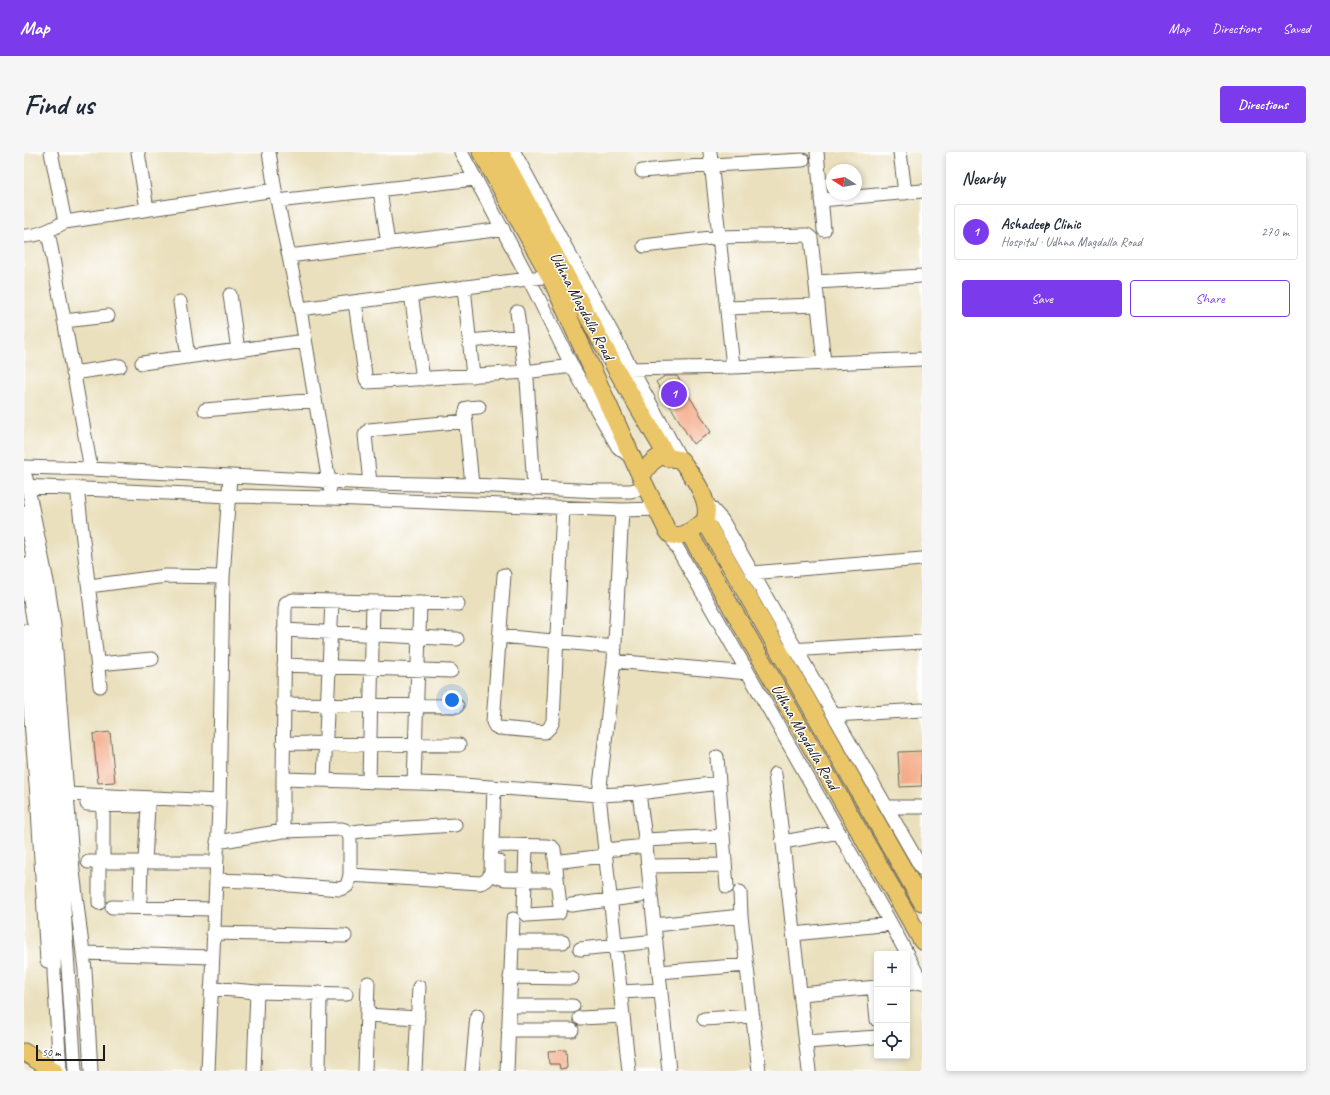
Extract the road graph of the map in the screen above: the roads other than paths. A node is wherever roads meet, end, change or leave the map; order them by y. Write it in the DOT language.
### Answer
graph roads {
  1 [pos="51,152"];
  2 [pos="138,152"];
  3 [pos="269,152"];
  4 [pos="461,152"];
  5 [pos="481,152"];
  6 [pos="500,152"];
  7 [pos="514,152"];
  8 [pos="816,152"];
  9 [pos="900,152"];
  10 [pos="711,158"];
  11 [pos="803,160"];
  12 [pos="642,171"];
  13 [pos="475,179"];
  14 [pos="380,190"];
  15 [pos="922,192"];
  16 [pos="905,193"];
  17 [pos="276,196"];
  18 [pos="821,200"];
  19 [pos="147,209"];
  20 [pos="65,222"];
  21 [pos="503,230"];
  22 [pos="824,230"];
  23 [pos="48,231"];
  24 [pos="24,236"];
  25 [pos="719,237"];
  26 [pos="388,244"];
  27 [pos="644,246"];
  28 [pos="289,256"];
  29 [pos="550,276"];
  30 [pos="922,276"];
  31 [pos="529,279"];
  32 [pos="816,282"];
  33 [pos="464,287"];
  34 [pos="411,294"];
  35 [pos="230,295"];
  36 [pos="180,302"];
  37 [pos="355,302"];
  38 [pos="818,306"];
  39 [pos="727,308"];
  40 [pos="300,309"];
  41 [pos="517,312"];
  42 [pos="108,316"];
  43 [pos="64,322"];
  44 [pos="520,336"];
  45 [pos="305,341"];
  46 [pos="470,341"];
  47 [pos="238,350"];
  48 [pos="188,357"];
  49 [pos="922,359"];
  50 [pos="142,363"];
  51 [pos="824,363"];
  52 [pos="120,366"];
  53 [pos="572,366"];
  54 [pos="733,367"];
  55 [pos="624,369"];
  56 [pos="73,373"];
  57 [pos="526,375"];
  58 [pos="473,376"];
  59 [pos="423,379"];
  60 [pos="315,400"];
  61 [pos="480,407"];
  62 [pos="205,410"];
  63 [pos="465,421"];
  64 [pos="634,459"];
  65 [pos="675,459"];
  66 [pos="24,467"];
  67 [pos="90,469"];
  68 [pos="24,470"];
  69 [pos="230,476"];
  70 [pos="329,480"];
  71 [pos="644,482"];
  72 [pos="370,483"];
  73 [pos="472,485"];
  74 [pos="26,486"];
  75 [pos="77,488"];
  76 [pos="534,488"];
  77 [pos="229,496"];
  78 [pos="332,498"];
  79 [pos="705,501"];
  80 [pos="563,508"];
  81 [pos="622,510"];
  82 [pos="657,510"];
  83 [pos="24,512"];
  84 [pos="705,521"];
  85 [pos="689,533"];
  86 [pos="671,535"];
  87 [pos="922,559"];
  88 [pos="24,564"];
  89 [pos="752,573"];
  90 [pos="504,575"];
  91 [pos="223,577"];
  92 [pos="89,586"];
  93 [pos="332,601"];
  94 [pos="373,602"];
  95 [pos="420,603"];
  96 [pos="458,604"];
  97 [pos="284,630"];
  98 [pos="24,631"];
  99 [pos="331,632"];
  100 [pos="372,635"];
  101 [pos="500,636"];
  102 [pos="419,637"];
  103 [pos="457,639"];
  104 [pos="556,642"];
  105 [pos="922,642"];
  106 [pos="615,647"];
  107 [pos="796,650"];
  108 [pos="779,652"];
  109 [pos="152,659"];
  110 [pos="614,661"];
  111 [pos="98,664"];
  112 [pos="284,665"];
  113 [pos="329,667"];
  114 [pos="371,668"];
  115 [pos="418,670"];
  116 [pos="452,671"];
  117 [pos="748,673"];
  118 [pos="100,686"];
  119 [pos="283,704"];
  120 [pos="328,705"];
  121 [pos="371,705"];
  122 [pos="416,706"];
  123 [pos="457,706"];
  124 [pos="922,710"];
  125 [pos="834,715"];
  126 [pos="283,743"];
  127 [pos="326,744"];
  128 [pos="370,744"];
  129 [pos="415,745"];
  130 [pos="459,745"];
  131 [pos="717,757"];
  132 [pos="775,774"];
  133 [pos="283,779"];
  134 [pos="324,780"];
  135 [pos="369,782"];
  136 [pos="414,783"];
  137 [pos="719,783"];
  138 [pos="496,787"];
  139 [pos="639,793"];
  140 [pos="67,794"];
  141 [pos="599,795"];
  142 [pos="87,804"];
  143 [pos="219,804"];
  144 [pos="103,805"];
  145 [pos="148,806"];
  146 [pos="887,807"];
  147 [pos="922,807"];
  148 [pos="455,825"];
  149 [pos="283,831"];
  150 [pos="839,832"];
  151 [pos="348,833"];
  152 [pos="723,836"];
  153 [pos="217,842"];
  154 [pos="783,842"];
  155 [pos="645,843"];
  156 [pos="498,845"];
  157 [pos="526,846"];
  158 [pos="605,853"];
  159 [pos="562,861"];
  160 [pos="97,862"];
  161 [pos="143,862"];
  162 [pos="216,862"];
  163 [pos="725,864"];
  164 [pos="648,866"];
  165 [pos="922,869"];
  166 [pos="350,875"];
  167 [pos="525,879"];
  168 [pos="216,880"];
  169 [pos="557,880"];
  170 [pos="727,887"];
  171 [pos="740,892"];
  172 [pos="640,896"];
  173 [pos="610,899"];
  174 [pos="140,900"];
  175 [pos="922,902"];
  176 [pos="98,903"];
  177 [pos="571,904"];
  178 [pos="112,907"];
  179 [pos="214,909"];
  180 [pos="741,916"];
  181 [pos="513,919"];
  182 [pos="891,924"];
  183 [pos="654,925"];
  184 [pos="213,933"];
  185 [pos="794,934"];
  186 [pos="345,936"];
  187 [pos="656,941"];
  188 [pos="922,941"];
  189 [pos="512,942"];
  190 [pos="564,942"];
  191 [pos="616,944"];
  192 [pos="580,949"];
  193 [pos="905,951"];
  194 [pos="83,953"];
  195 [pos="212,957"];
  196 [pos="910,960"];
  197 [pos="747,965"];
  198 [pos="659,972"];
  199 [pos="510,977"];
  200 [pos="572,978"];
  201 [pos="368,983"];
  202 [pos="922,983"];
  203 [pos="910,984"];
  204 [pos="419,987"];
  205 [pos="211,988"];
  206 [pos="874,988"];
  207 [pos="661,990"];
  208 [pos="257,992"];
  209 [pos="620,992"];
  210 [pos="320,993"];
  211 [pos="346,994"];
  212 [pos="801,994"];
  213 [pos="509,1006"];
  214 [pos="573,1006"];
  215 [pos="367,1016"];
  216 [pos="477,1016"];
  217 [pos="623,1016"];
  218 [pos="753,1016"];
  219 [pos="418,1018"];
  220 [pos="580,1018"];
  221 [pos="704,1019"];
  222 [pos="508,1030"];
  223 [pos="572,1030"];
  224 [pos="874,1037"];
  225 [pos="806,1042"];
  226 [pos="24,1052"];
  227 [pos="54,1071"];
  228 [pos="60,1071"];
  229 [pos="75,1071"];
  230 [pos="90,1071"];
  231 [pos="208,1071"];
  232 [pos="254,1071"];
  233 [pos="319,1071"];
  234 [pos="365,1071"];
  235 [pos="415,1071"];
  236 [pos="472,1071"];
  237 [pos="507,1071"];
  238 [pos="629,1071"];
  239 [pos="669,1071"];
  240 [pos="759,1071"];
  241 [pos="809,1071"];
  1 -- 20 [label="street"];
  2 -- 19 [label="street"];
  3 -- 17 [label="street"];
  4 -- 13 [label="street"];
  5 -- 29 [label="main road"];
  6 -- 55 [label="main road, Udhna Magdalla Road"];
  7 -- 55 [label="street"];
  8 -- 18 [label="street"];
  9 -- 16 [label="street"];
  10 -- 11 [label="street"];
  10 -- 12 [label="street"];
  10 -- 25 [label="street"];
  13 -- 14 [label="street"];
  13 -- 21 [label="street"];
  14 -- 17 [label="street"];
  14 -- 26 [label="street"];
  15 -- 16 [label="street"];
  16 -- 18 [label="street"];
  17 -- 19 [label="street"];
  17 -- 28 [label="street"];
  18 -- 22 [label="street"];
  19 -- 20 [label="street"];
  20 -- 23 [label="street"];
  21 -- 26 [label="street"];
  21 -- 31 [label="street"];
  23 -- 24 [label="street"];
  23 -- 43 [label="street"];
  25 -- 27 [label="street"];
  25 -- 32 [label="street"];
  25 -- 39 [label="street"];
  26 -- 28 [label="street"];
  28 -- 40 [label="street"];
  29 -- 31 [label="street"];
  29 -- 64 [label="main road"];
  30 -- 32 [label="street"];
  31 -- 33 [label="street"];
  31 -- 53 [label="street"];
  32 -- 38 [label="street"];
  33 -- 34 [label="street"];
  33 -- 46 [label="street"];
  34 -- 37 [label="street"];
  34 -- 59 [label="street"];
  35 -- 47 [label="street"];
  36 -- 48 [label="street"];
  37 -- 40 [label="street"];
  37 -- 59 [label="street"];
  38 -- 39 [label="street"];
  38 -- 51 [label="street"];
  39 -- 54 [label="street"];
  40 -- 45 [label="street"];
  41 -- 44 [label="street"];
  42 -- 43 [label="street"];
  43 -- 56 [label="street"];
  44 -- 46 [label="street"];
  44 -- 57 [label="street"];
  45 -- 47 [label="street"];
  45 -- 60 [label="street"];
  46 -- 58 [label="street"];
  47 -- 48 [label="street"];
  48 -- 50 [label="street"];
  49 -- 51 [label="street"];
  51 -- 54 [label="street"];
  52 -- 56 [label="street"];
  53 -- 57 [label="street"];
  53 -- 64 [label="street"];
  54 -- 55 [label="street"];
  55 -- 65 [label="main road, Udhna Magdalla Road"];
  56 -- 67 [label="street"];
  57 -- 58 [label="street"];
  57 -- 76 [label="street"];
  58 -- 59 [label="street"];
  60 -- 62 [label="street"];
  60 -- 70 [label="street"];
  61 -- 63 [label="street"];
  63 -- 72 [label="street"];
  63 -- 73 [label="street"];
  64 -- 71 [label="main road"];
  65 -- 71 [label="main road"];
  65 -- 79 [label="main road"];
  66 -- 67 [label="street"];
  67 -- 69 [label="street"];
  68 -- 74 [label="street"];
  69 -- 70 [label="street"];
  69 -- 77 [label="street"];
  70 -- 72 [label="street"];
  70 -- 78 [label="street"];
  71 -- 76 [label="street"];
  71 -- 82 [label="main road"];
  72 -- 73 [label="street"];
  73 -- 76 [label="street"];
  74 -- 75 [label="street"];
  74 -- 140 [label="street"];
  75 -- 77 [label="street"];
  75 -- 92 [label="street"];
  77 -- 78 [label="street"];
  77 -- 91 [label="street"];
  78 -- 80 [label="street"];
  79 -- 84 [label="main road"];
  79 -- 89 [label="street"];
  80 -- 81 [label="street"];
  80 -- 104 [label="street"];
  81 -- 82 [label="street"];
  81 -- 106 [label="street"];
  82 -- 86 [label="main road"];
  83 -- 229 [label="street"];
  84 -- 85 [label="main road"];
  84 -- 108 [label="main road, Udhna Magdalla Road"];
  85 -- 86 [label="main road"];
  85 -- 188 [label="main road, Udhna Magdalla Road"];
  86 -- 117 [label="street"];
  87 -- 89 [label="street"];
  88 -- 228 [label="street"];
  89 -- 107 [label="street"];
  90 -- 101 [label="street"];
  91 -- 92 [label="street"];
  91 -- 143 [label="street"];
  92 -- 111 [label="street"];
  93 -- 94 [label="street"];
  93 -- 97 [label="street"];
  93 -- 99 [label="street"];
  94 -- 95 [label="street"];
  94 -- 100 [label="street"];
  95 -- 96 [label="street"];
  95 -- 102 [label="street"];
  97 -- 99 [label="street"];
  97 -- 112 [label="street"];
  98 -- 227 [label="street"];
  99 -- 100 [label="street"];
  99 -- 113 [label="street"];
  100 -- 102 [label="street"];
  100 -- 114 [label="street"];
  101 -- 104 [label="street"];
  101 -- 104 [label="street"];
  102 -- 103 [label="street"];
  102 -- 115 [label="street"];
  104 -- 106 [label="street"];
  105 -- 107 [label="street"];
  106 -- 110 [label="street"];
  107 -- 108 [label="street"];
  107 -- 125 [label="street"];
  108 -- 175 [label="main road, Udhna Magdalla Road"];
  109 -- 111 [label="street"];
  110 -- 117 [label="street"];
  110 -- 141 [label="street"];
  111 -- 118 [label="street"];
  112 -- 113 [label="street"];
  112 -- 119 [label="street"];
  113 -- 114 [label="street"];
  113 -- 120 [label="street"];
  114 -- 115 [label="street"];
  114 -- 121 [label="street"];
  115 -- 116 [label="street"];
  115 -- 122 [label="street"];
  117 -- 150 [label="street"];
  119 -- 120 [label="street"];
  119 -- 126 [label="street"];
  120 -- 121 [label="street"];
  120 -- 127 [label="street"];
  121 -- 122 [label="street"];
  121 -- 128 [label="street"];
  122 -- 123 [label="street"];
  122 -- 129 [label="street"];
  124 -- 125 [label="street"];
  125 -- 146 [label="street"];
  126 -- 127 [label="street"];
  126 -- 133 [label="street"];
  127 -- 128 [label="street"];
  127 -- 134 [label="street"];
  128 -- 129 [label="street"];
  128 -- 135 [label="street"];
  129 -- 130 [label="street"];
  129 -- 136 [label="street"];
  131 -- 137 [label="street"];
  132 -- 154 [label="street"];
  133 -- 134 [label="street"];
  133 -- 149 [label="street"];
  134 -- 135 [label="street"];
  135 -- 136 [label="street"];
  136 -- 138 [label="street"];
  137 -- 139 [label="street"];
  137 -- 152 [label="street"];
  138 -- 141 [label="street"];
  138 -- 156 [label="street"];
  138 -- 166 [label="street"];
  139 -- 141 [label="street"];
  139 -- 155 [label="street"];
  140 -- 143 [label="street"];
  140 -- 194 [label="street"];
  141 -- 158 [label="street"];
  142 -- 144 [label="street"];
  143 -- 145 [label="street"];
  143 -- 153 [label="street"];
  144 -- 145 [label="street"];
  144 -- 160 [label="street"];
  145 -- 161 [label="street"];
  146 -- 147 [label="street"];
  146 -- 165 [label="street"];
  148 -- 151 [label="street"];
  149 -- 151 [label="street"];
  149 -- 153 [label="street"];
  150 -- 154 [label="street"];
  150 -- 182 [label="street"];
  151 -- 166 [label="street"];
  152 -- 155 [label="street"];
  152 -- 163 [label="street"];
  153 -- 162 [label="street"];
  154 -- 185 [label="street"];
  155 -- 158 [label="street"];
  155 -- 164 [label="street"];
  156 -- 157 [label="street"];
  156 -- 167 [label="street"];
  157 -- 167 [label="street"];
  157 -- 169 [label="street"];
  158 -- 159 [label="street"];
  158 -- 173 [label="street"];
  160 -- 161 [label="street"];
  160 -- 176 [label="street"];
  161 -- 162 [label="street"];
  161 -- 174 [label="street"];
  162 -- 168 [label="street"];
  163 -- 164 [label="street"];
  163 -- 170 [label="street"];
  164 -- 183 [label="street"];
  166 -- 168 [label="street"];
  167 -- 169 [label="street"];
  167 -- 169 [label="street"];
  168 -- 179 [label="street"];
  171 -- 180 [label="street"];
  172 -- 173 [label="street"];
  173 -- 177 [label="street"];
  173 -- 191 [label="street"];
  178 -- 179 [label="street"];
  179 -- 184 [label="street"];
  180 -- 183 [label="street"];
  180 -- 197 [label="street"];
  181 -- 189 [label="street"];
  182 -- 185 [label="street"];
  182 -- 193 [label="street"];
  183 -- 187 [label="street"];
  184 -- 186 [label="street"];
  184 -- 195 [label="street"];
  185 -- 212 [label="street"];
  187 -- 191 [label="street"];
  187 -- 198 [label="street"];
  189 -- 190 [label="street"];
  189 -- 199 [label="street"];
  191 -- 192 [label="street"];
  191 -- 209 [label="street"];
  194 -- 195 [label="street"];
  194 -- 230 [label="street"];
  195 -- 205 [label="street"];
  196 -- 202 [label="street"];
  197 -- 198 [label="street"];
  197 -- 218 [label="street"];
  198 -- 207 [label="street"];
  199 -- 200 [label="street"];
  199 -- 213 [label="street"];
  201 -- 215 [label="street"];
  202 -- 203 [label="street"];
  204 -- 219 [label="street"];
  205 -- 208 [label="street"];
  205 -- 231 [label="street"];
  206 -- 212 [label="street"];
  207 -- 209 [label="street"];
  207 -- 239 [label="street"];
  208 -- 210 [label="street"];
  208 -- 232 [label="street"];
  209 -- 217 [label="street"];
  210 -- 211 [label="street"];
  210 -- 233 [label="street"];
  212 -- 225 [label="street"];
  213 -- 214 [label="street"];
  213 -- 222 [label="street"];
  215 -- 219 [label="street"];
  215 -- 234 [label="street"];
  216 -- 236 [label="street"];
  217 -- 220 [label="street"];
  217 -- 238 [label="street"];
  218 -- 221 [label="street"];
  218 -- 240 [label="street"];
  219 -- 235 [label="street"];
  222 -- 223 [label="street"];
  222 -- 237 [label="street"];
  224 -- 225 [label="street"];
  225 -- 241 [label="street"];
  226 -- 227 [label="main road"];
}
